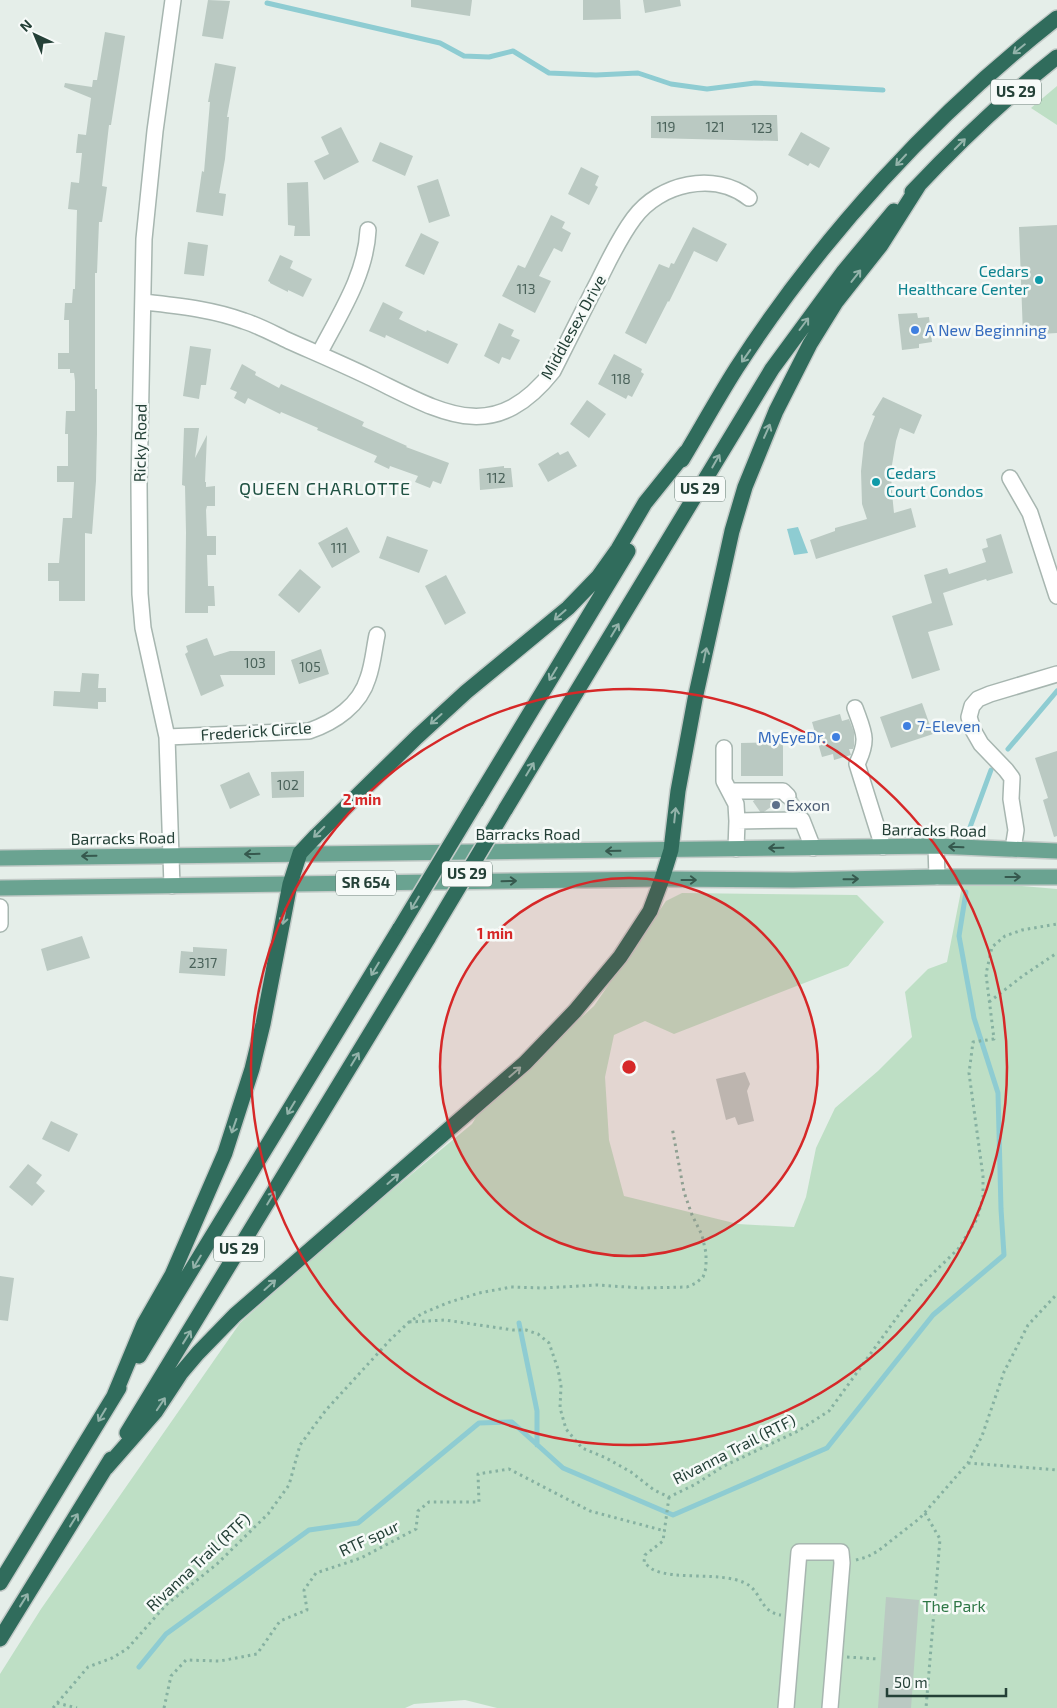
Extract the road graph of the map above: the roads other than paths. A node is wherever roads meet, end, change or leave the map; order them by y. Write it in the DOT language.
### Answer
graph roads {
  1 [pos="173,0"];
  2 [pos="1057,18"];
  3 [pos="1057,57"];
  4 [pos="919,185"];
  5 [pos="749,198"];
  6 [pos="368,230"];
  7 [pos="144,302"];
  8 [pos="318,354"];
  9 [pos="686,452"];
  10 [pos="1010,478"];
  11 [pos="1057,596"];
  12 [pos="377,635"];
  13 [pos="1057,674"];
  14 [pos="855,708"];
  15 [pos="167,737"];
  16 [pos="724,748"];
  17 [pos="730,791"];
  18 [pos="788,796"];
  19 [pos="737,821"];
  20 [pos="936,846"];
  21 [pos="883,847"];
  22 [pos="813,848"];
  23 [pos="736,849"];
  24 [pos="1013,849"];
  25 [pos="671,850"];
  26 [pos="1057,850"];
  27 [pos="300,853"];
  28 [pos="171,855"];
  29 [pos="0,858"];
  30 [pos="1057,876"];
  31 [pos="937,877"];
  32 [pos="662,879"];
  33 [pos="290,884"];
  34 [pos="172,886"];
  35 [pos="0,888"];
  36 [pos="0,907"];
  37 [pos="0,924"];
  38 [pos="114,1396"];
  39 [pos="106,1468"];
  40 [pos="0,1583"];
  41 [pos="0,1639"];
  42 [pos="786,1708"];
  43 [pos="830,1708"];
  1 -- 7 [label="street, Ricky Road"];
  2 -- 9 [label="highway, US 29, one-way"];
  4 -- 3 [label="highway, US 29, one-way"];
  25 -- 4 [label="highway, one-way"];
  39 -- 4 [label="highway, US 29, one-way, bridge"];
  5 -- 8 [label="street, Middlesex Drive"];
  6 -- 8 [label="street"];
  7 -- 8 [label="street, Middlesex Drive"];
  7 -- 15 [label="street, Ricky Road"];
  9 -- 27 [label="highway, one-way"];
  9 -- 38 [label="highway, US 29, one-way, bridge"];
  10 -- 11 [label="street"];
  12 -- 15 [label="street, Frederick Circle"];
  13 -- 24 [label="street"];
  14 -- 21 [label="street"];
  15 -- 28 [label="street, Ricky Road"];
  16 -- 17 [label="street"];
  17 -- 18 [label="street"];
  17 -- 19 [label="street"];
  19 -- 22 [label="street"];
  19 -- 23 [label="street"];
  20 -- 21 [label="main road, Barracks Road"];
  24 -- 20 [label="main road, Barracks Road, one-way"];
  20 -- 31 [label="street"];
  21 -- 22 [label="main road, Barracks Road"];
  22 -- 23 [label="main road, Barracks Road, one-way"];
  23 -- 25 [label="main road, Barracks Road"];
  24 -- 26 [label="main road, Barracks Road"];
  25 -- 27 [label="main road, Barracks Road / SR 654, one-way"];
  25 -- 32 [label="highway"];
  27 -- 28 [label="main road, Barracks Road / SR 654, one-way"];
  27 -- 33 [label="highway"];
  28 -- 29 [label="main road, Barracks Road / SR 654, one-way"];
  28 -- 34 [label="street, Ricky Road"];
  31 -- 30 [label="main road, one-way"];
  32 -- 31 [label="main road, one-way"];
  33 -- 32 [label="main road, SR 654, one-way"];
  39 -- 32 [label="highway, one-way"];
  33 -- 34 [label="main road, SR 654"];
  33 -- 38 [label="highway, one-way"];
  34 -- 35 [label="main road, SR 654"];
  36 -- 37 [label="street"];
  38 -- 40 [label="highway, US 29, one-way"];
  41 -- 39 [label="highway, US 29, one-way"];
  42 -- 43 [label="street"];
}
